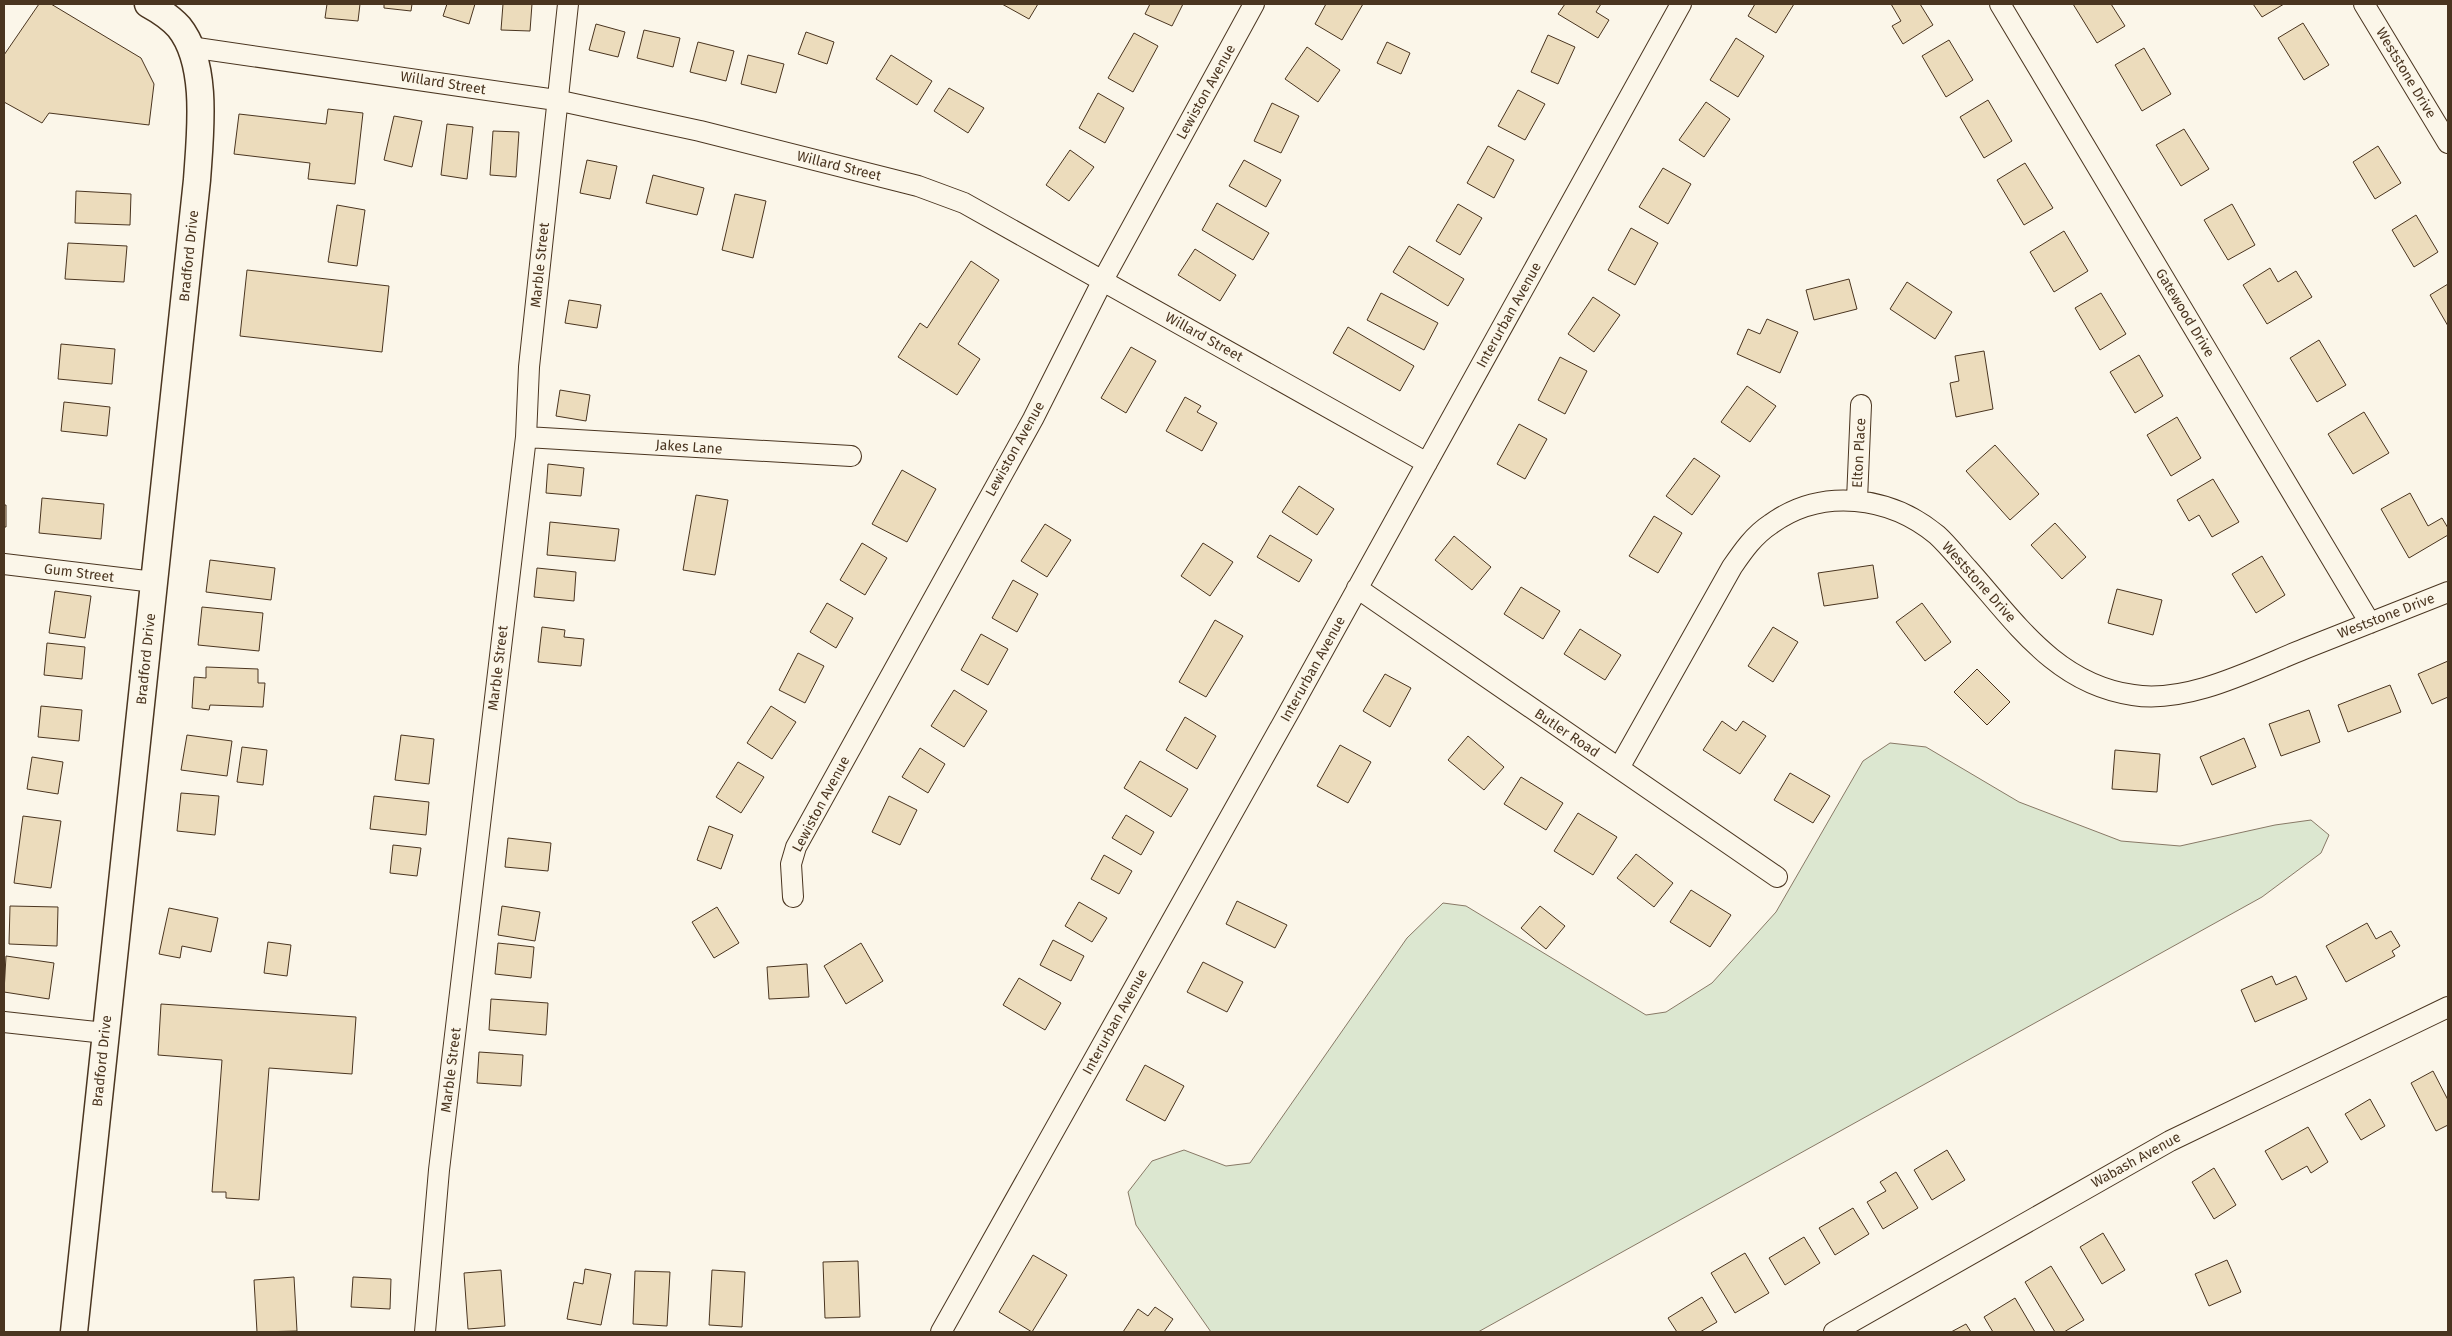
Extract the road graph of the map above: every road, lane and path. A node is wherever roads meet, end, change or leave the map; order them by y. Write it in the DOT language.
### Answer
graph roads {
  1 [pos="148,4"];
  2 [pos="568,4"];
  3 [pos="1254,4"];
  4 [pos="1681,4"];
  5 [pos="2000,4"];
  6 [pos="2364,4"];
  7 [pos="190,47"];
  8 [pos="556,100"];
  9 [pos="2448,143"];
  10 [pos="1103,280"];
  11 [pos="1861,405"];
  12 [pos="526,437"];
  13 [pos="851,456"];
  14 [pos="1427,463"];
  15 [pos="1857,500"];
  16 [pos="4,564"];
  17 [pos="154,582"];
  18 [pos="1357,588"];
  19 [pos="2448,592"];
  20 [pos="2370,623"];
  21 [pos="1619,768"];
  22 [pos="1777,877"];
  23 [pos="793,897"];
  24 [pos="2448,1007"];
  25 [pos="4,1022"];
  26 [pos="105,1033"];
  27 [pos="74,1332"];
  28 [pos="425,1332"];
  29 [pos="940,1332"];
  30 [pos="1834,1332"];
  1 -- 7 [label="street, Bradford Drive"];
  2 -- 8 [label="street, Marble Street"];
  3 -- 10 [label="street, Lewiston Avenue"];
  4 -- 14 [label="street, Interurban Avenue"];
  5 -- 20 [label="street, Gatewood Drive"];
  6 -- 9 [label="street, Weststone Drive"];
  7 -- 8 [label="street, Willard Street"];
  7 -- 17 [label="street, Bradford Drive"];
  8 -- 10 [label="street, Willard Street"];
  8 -- 12 [label="street, Marble Street"];
  10 -- 14 [label="street, Willard Street"];
  10 -- 23 [label="street, Lewiston Avenue"];
  11 -- 15 [label="street, Elton Place"];
  12 -- 13 [label="street, Jakes Lane"];
  12 -- 28 [label="street, Marble Street"];
  14 -- 18 [label="street, Interurban Avenue"];
  15 -- 20 [label="street, Weststone Drive"];
  15 -- 21 [label="street, Weststone Drive"];
  16 -- 17 [label="street, Gum Street"];
  17 -- 26 [label="street, Bradford Drive"];
  18 -- 21 [label="street, Butler Road"];
  18 -- 29 [label="street, Interurban Avenue"];
  19 -- 20 [label="street, Weststone Drive"];
  21 -- 22 [label="street, Butler Road"];
  24 -- 30 [label="street, Wabash Avenue"];
  25 -- 26 [label="street"];
  26 -- 27 [label="street, Bradford Drive"];
}
